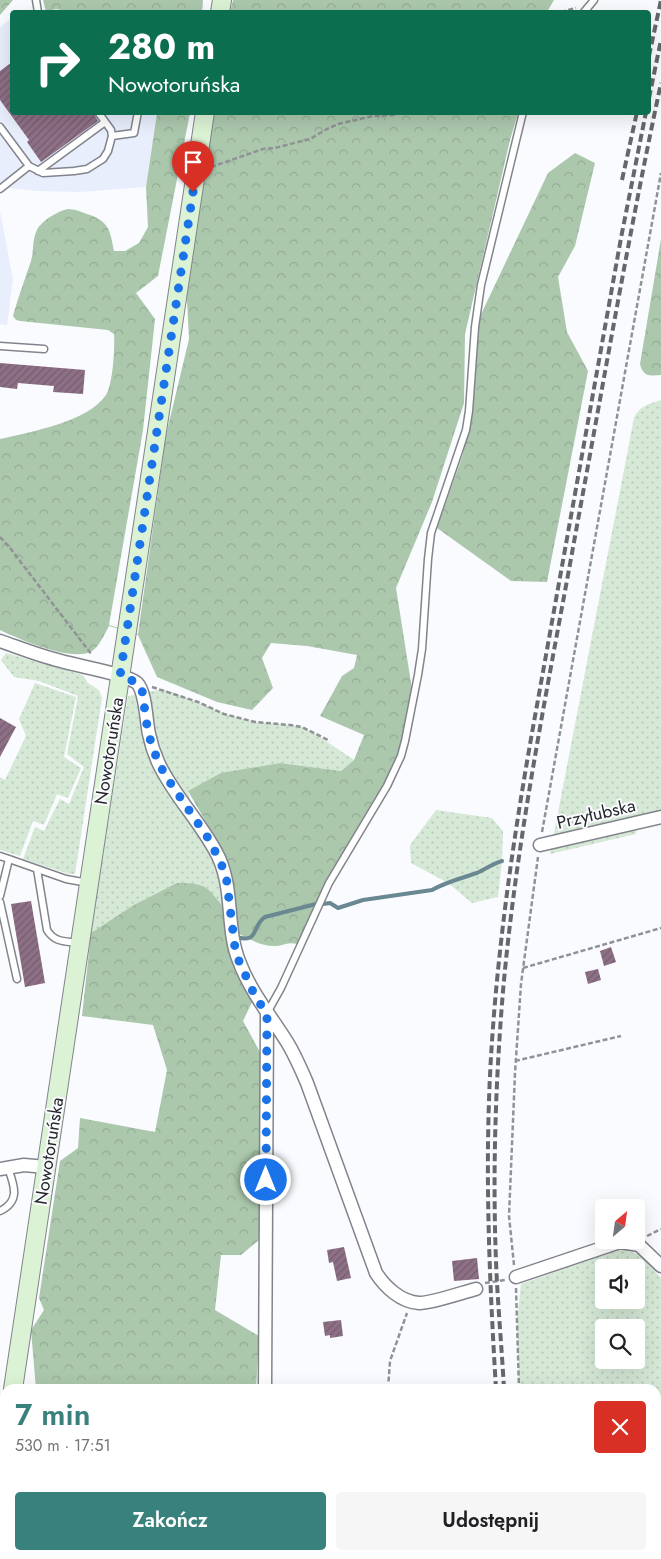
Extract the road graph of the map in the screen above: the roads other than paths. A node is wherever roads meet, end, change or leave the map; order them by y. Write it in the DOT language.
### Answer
graph roads {
  1 [pos="594,0"];
  2 [pos="586,10"];
  3 [pos="100,115"];
  4 [pos="137,115"];
  5 [pos="205,115"];
  6 [pos="522,115"];
  7 [pos="105,122"];
  8 [pos="1,129"];
  9 [pos="112,136"];
  10 [pos="29,166"];
  11 [pos="38,171"];
  12 [pos="0,188"];
  13 [pos="0,346"];
  14 [pos="44,349"];
  15 [pos="0,641"];
  16 [pos="128,679"];
  17 [pos="661,817"];
  18 [pos="540,845"];
  19 [pos="0,856"];
  20 [pos="9,859"];
  21 [pos="37,869"];
  22 [pos="89,883"];
  23 [pos="0,896"];
  24 [pos="0,902"];
  25 [pos="80,944"];
  26 [pos="17,979"];
  27 [pos="267,1014"];
  28 [pos="3,1167"];
  29 [pos="46,1167"];
  30 [pos="0,1211"];
  31 [pos="661,1266"];
  32 [pos="516,1277"];
  33 [pos="476,1289"];
  34 [pos="14,1384"];
  35 [pos="265,1384"];
  1 -- 2 [label="lane"];
  3 -- 7 [label="lane"];
  4 -- 9 [label="lane"];
  5 -- 16 [label="main road, Nowotoruńska"];
  6 -- 27 [label="lane"];
  7 -- 9 [label="lane"];
  7 -- 11 [label="lane"];
  8 -- 10 [label="lane"];
  9 -- 11 [label="lane"];
  10 -- 11 [label="lane"];
  10 -- 12 [label="lane"];
  13 -- 14 [label="lane"];
  15 -- 16 [label="street"];
  16 -- 22 [label="main road, Nowotoruńska"];
  16 -- 27 [label="street"];
  17 -- 18 [label="street, Przyłubska"];
  19 -- 20 [label="lane"];
  20 -- 21 [label="lane"];
  20 -- 23 [label="lane"];
  21 -- 22 [label="lane"];
  21 -- 25 [label="lane"];
  22 -- 25 [label="main road, Nowotoruńska"];
  24 -- 26 [label="lane"];
  25 -- 29 [label="main road, Nowotoruńska"];
  27 -- 33 [label="street"];
  27 -- 35 [label="street"];
  28 -- 29 [label="street"];
  28 -- 30 [label="lane"];
  29 -- 34 [label="main road, Nowotoruńska"];
  31 -- 32 [label="street"];
}
